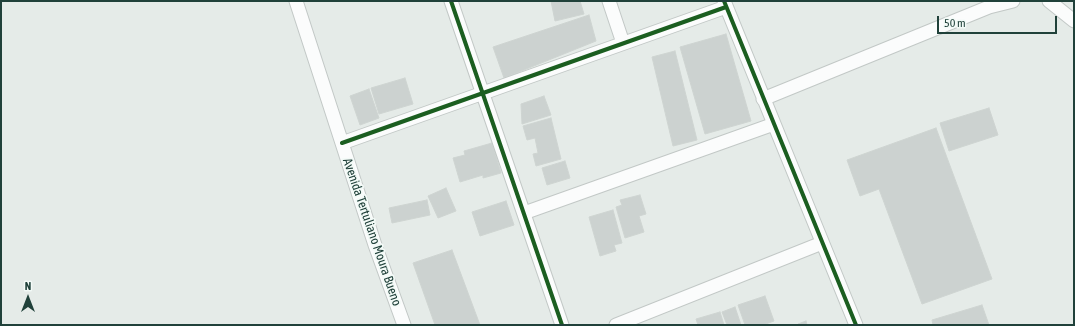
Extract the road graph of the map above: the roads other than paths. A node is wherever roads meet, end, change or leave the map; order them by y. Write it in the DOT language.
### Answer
graph roads {
  1 [pos="296,1"];
  2 [pos="451,1"];
  3 [pos="609,1"];
  4 [pos="1013,1"];
  5 [pos="1049,1"];
  6 [pos="725,4"];
  7 [pos="1074,21"];
  8 [pos="623,44"];
  9 [pos="482,93"];
  10 [pos="763,98"];
  11 [pos="774,124"];
  12 [pos="342,143"];
  13 [pos="524,213"];
  14 [pos="822,243"];
  15 [pos="404,325"];
  16 [pos="562,325"];
  17 [pos="616,325"];
  18 [pos="856,325"];
  1 -- 12 [label="street, Avenida Tertuliano Moura Bueno"];
  2 -- 9 [label="street"];
  3 -- 8 [label="street"];
  4 -- 10 [label="street"];
  5 -- 7 [label="street"];
  6 -- 8 [label="street"];
  6 -- 10 [label="street"];
  8 -- 9 [label="street"];
  9 -- 12 [label="street"];
  9 -- 13 [label="street"];
  10 -- 11 [label="street"];
  11 -- 13 [label="street"];
  11 -- 14 [label="street"];
  12 -- 15 [label="street, Avenida Tertuliano Moura Bueno"];
  13 -- 16 [label="street"];
  14 -- 17 [label="street"];
  14 -- 18 [label="street"];
}
